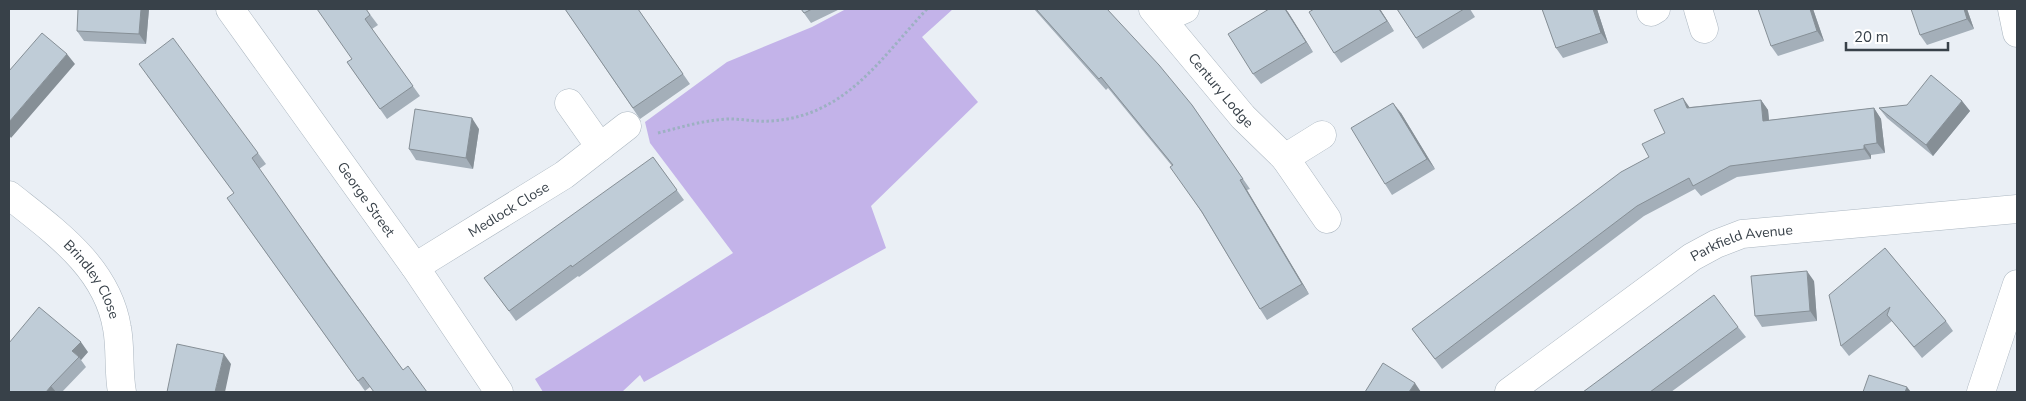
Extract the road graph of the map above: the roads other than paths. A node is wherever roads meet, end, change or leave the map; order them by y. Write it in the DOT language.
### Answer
graph roads {
  1 [pos="230,9"];
  2 [pos="2012,9"];
  3 [pos="1167,12"];
  4 [pos="2017,33"];
  5 [pos="569,103"];
  6 [pos="627,126"];
  7 [pos="1322,135"];
  8 [pos="600,147"];
  9 [pos="1285,158"];
  10 [pos="9,195"];
  11 [pos="2017,209"];
  12 [pos="1327,219"];
  13 [pos="415,267"];
  14 [pos="2017,284"];
  15 [pos="122,392"];
  16 [pos="499,392"];
  17 [pos="1510,392"];
  18 [pos="1981,392"];
  1 -- 13 [label="street, George Street"];
  2 -- 4 [label="street"];
  3 -- 9 [label="street, Century Lodge"];
  5 -- 8 [label="street"];
  6 -- 8 [label="street, Medlock Close"];
  7 -- 9 [label="street"];
  8 -- 13 [label="street, Medlock Close"];
  9 -- 12 [label="street, Century Lodge"];
  10 -- 15 [label="street, Brindley Close"];
  11 -- 17 [label="street, Parkfield Avenue"];
  13 -- 16 [label="street, George Street"];
  14 -- 18 [label="street"];
}
